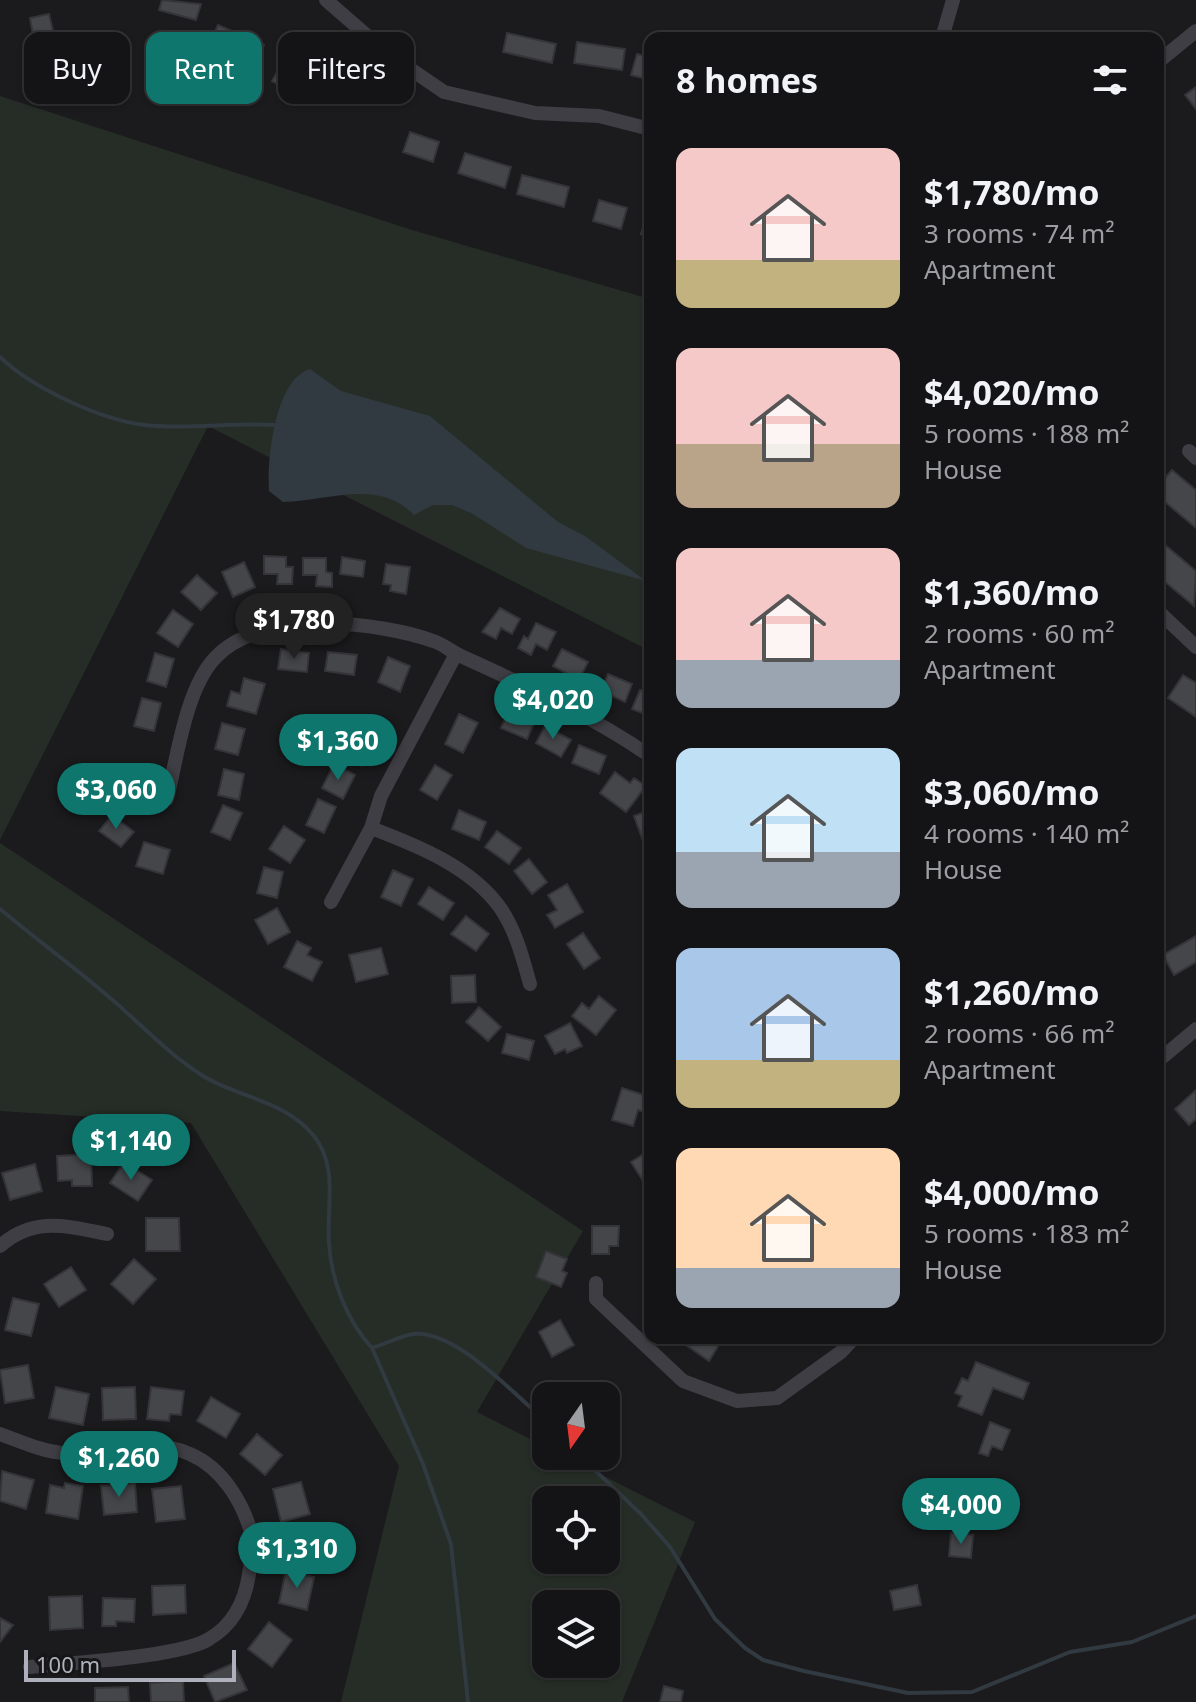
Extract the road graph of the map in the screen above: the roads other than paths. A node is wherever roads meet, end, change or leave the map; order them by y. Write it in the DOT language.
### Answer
graph roads {
  1 [pos="326,0"];
  2 [pos="953,0"];
  3 [pos="1196,31"];
  4 [pos="944,32"];
  5 [pos="1164,57"];
  6 [pos="644,127"];
  7 [pos="1164,617"];
  8 [pos="1196,647"];
  9 [pos="456,654"];
  10 [pos="644,752"];
  11 [pos="167,799"];
  12 [pos="371,828"];
  13 [pos="331,902"];
  14 [pos="530,984"];
  15 [pos="1196,1029"];
  16 [pos="1164,1056"];
  17 [pos="107,1234"];
  18 [pos="0,1246"];
  19 [pos="596,1283"];
  20 [pos="848,1344"];
  21 [pos="0,1434"];
  22 [pos="30,1667"];
  1 -- 6 [label="street"];
  2 -- 4 [label="street"];
  3 -- 5 [label="street"];
  7 -- 8 [label="street"];
  9 -- 10 [label="street"];
  9 -- 11 [label="street"];
  9 -- 12 [label="street"];
  12 -- 13 [label="street"];
  12 -- 14 [label="street"];
  15 -- 16 [label="street"];
  17 -- 18 [label="street"];
  19 -- 20 [label="street"];
  21 -- 22 [label="street"];
}
